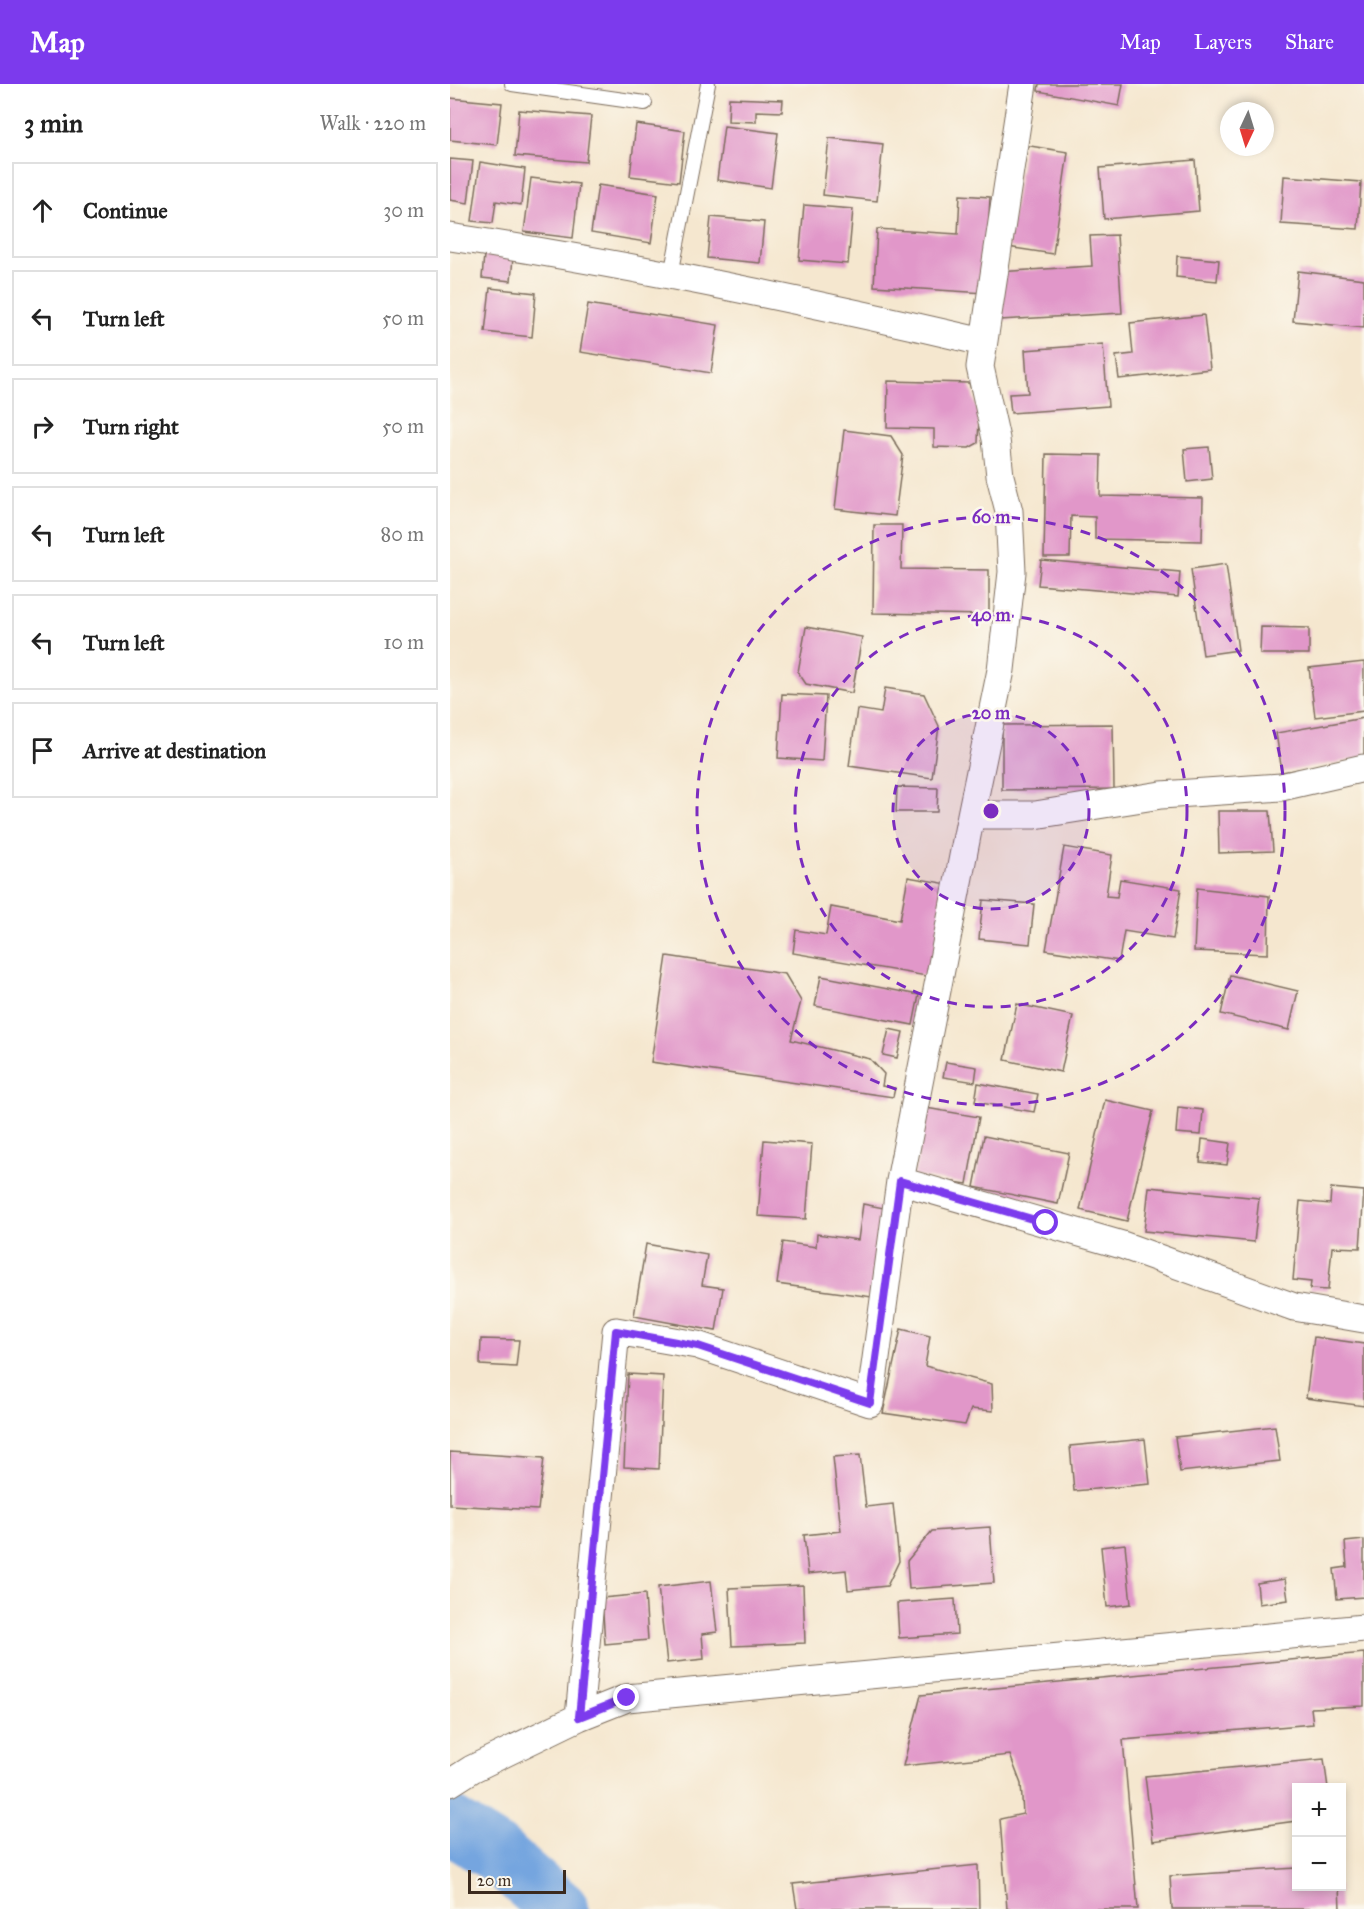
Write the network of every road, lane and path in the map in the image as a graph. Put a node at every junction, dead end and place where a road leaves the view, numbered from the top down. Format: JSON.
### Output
{"nodes":[{"id":1,"x":512,"y":84,"type":"edge"},
{"id":2,"x":708,"y":84,"type":"edge"},
{"id":3,"x":1023,"y":84,"type":"edge"},
{"id":4,"x":645,"y":103,"type":"dead end"},
{"id":5,"x":450,"y":237,"type":"edge"},
{"id":6,"x":670,"y":275,"type":"junction"},
{"id":7,"x":983,"y":342,"type":"junction"},
{"id":8,"x":1364,"y":768,"type":"edge"},
{"id":9,"x":971,"y":815,"type":"junction"},
{"id":10,"x":900,"y":1181,"type":"junction"},
{"id":11,"x":1364,"y":1319,"type":"edge"},
{"id":12,"x":1364,"y":1628,"type":"edge"},
{"id":13,"x":579,"y":1717,"type":"junction"},
{"id":14,"x":461,"y":1776,"type":"edge"}],
"edges":[{"from":1,"to":4,"type":"lane"},
{"from":2,"to":6,"type":"lane"},
{"from":3,"to":7,"type":"street"},
{"from":5,"to":6,"type":"street"},
{"from":6,"to":7,"type":"street"},
{"from":7,"to":9,"type":"street"},
{"from":8,"to":9,"type":"street"},
{"from":9,"to":10,"type":"street"},
{"from":10,"to":11,"type":"street"},
{"from":10,"to":13,"type":"street"},
{"from":12,"to":13,"type":"street"},
{"from":13,"to":14,"type":"street"}]}
